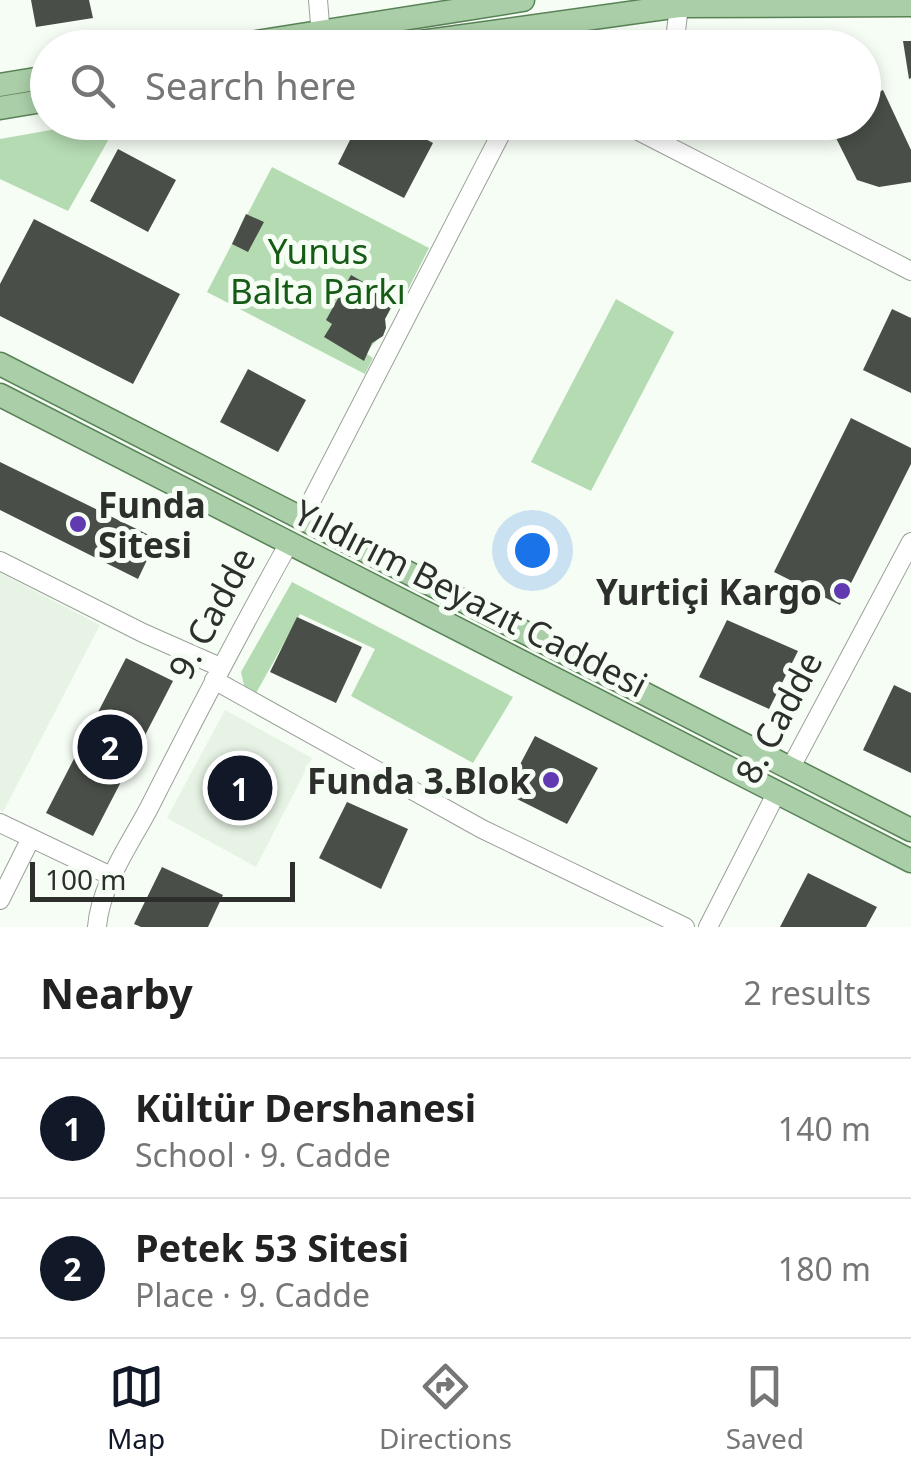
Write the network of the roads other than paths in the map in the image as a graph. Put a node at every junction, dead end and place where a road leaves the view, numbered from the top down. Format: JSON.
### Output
{"nodes":[{"id":1,"x":318,"y":0,"type":"edge"},
{"id":2,"x":523,"y":0,"type":"edge"},
{"id":3,"x":679,"y":3,"type":"edge"},
{"id":4,"x":911,"y":5,"type":"edge"},
{"id":5,"x":510,"y":27,"type":"junction"},
{"id":6,"x":320,"y":30,"type":"edge"},
{"id":7,"x":368,"y":30,"type":"edge"},
{"id":8,"x":490,"y":30,"type":"edge"},
{"id":9,"x":507,"y":30,"type":"edge"},
{"id":10,"x":676,"y":30,"type":"edge"},
{"id":11,"x":30,"y":80,"type":"edge"},
{"id":12,"x":0,"y":85,"type":"edge"},
{"id":13,"x":30,"y":103,"type":"edge"},
{"id":14,"x":0,"y":108,"type":"edge"},
{"id":15,"x":498,"y":140,"type":"edge"},
{"id":16,"x":656,"y":140,"type":"edge"},
{"id":17,"x":664,"y":140,"type":"edge"},
{"id":18,"x":664,"y":144,"type":"junction"},
{"id":19,"x":911,"y":271,"type":"edge"},
{"id":20,"x":0,"y":364,"type":"edge"},
{"id":21,"x":0,"y":395,"type":"edge"},
{"id":22,"x":302,"y":519,"type":"junction"},
{"id":23,"x":911,"y":542,"type":"edge"},
{"id":24,"x":289,"y":543,"type":"junction"},
{"id":25,"x":0,"y":561,"type":"edge"},
{"id":26,"x":217,"y":673,"type":"junction"},
{"id":27,"x":790,"y":768,"type":"junction"},
{"id":28,"x":776,"y":794,"type":"junction"},
{"id":29,"x":0,"y":823,"type":"edge"},
{"id":30,"x":911,"y":830,"type":"edge"},
{"id":31,"x":31,"y":838,"type":"junction"},
{"id":32,"x":911,"y":862,"type":"edge"},
{"id":33,"x":113,"y":876,"type":"junction"},
{"id":34,"x":0,"y":900,"type":"edge"},
{"id":35,"x":97,"y":927,"type":"edge"},
{"id":36,"x":686,"y":927,"type":"edge"},
{"id":37,"x":708,"y":927,"type":"edge"}],
"edges":[{"from":1,"to":6,"type":"street"},
{"from":2,"to":7,"type":"main road"},
{"from":3,"to":4,"type":"main road"},
{"from":3,"to":5,"type":"main road"},
{"from":3,"to":10,"type":"street"},
{"from":5,"to":8,"type":"main road"},
{"from":5,"to":9,"type":"street"},
{"from":11,"to":12,"type":"main road"},
{"from":13,"to":14,"type":"main road"},
{"from":15,"to":22,"type":"street","name":"9. Cadde"},
{"from":16,"to":18,"type":"street"},
{"from":17,"to":18,"type":"street"},
{"from":18,"to":19,"type":"street"},
{"from":20,"to":22,"type":"main road","name":"Yıldırım Beyazıt Caddesi"},
{"from":21,"to":24,"type":"main road","name":"Yıldırım Beyazıt Caddesi"},
{"from":22,"to":24,"type":"main road","name":"9. Cadde"},
{"from":22,"to":27,"type":"main road","name":"Yıldırım Beyazıt Caddesi"},
{"from":23,"to":27,"type":"street","name":"8. Cadde"},
{"from":24,"to":26,"type":"street","name":"9. Cadde"},
{"from":24,"to":28,"type":"main road","name":"Yıldırım Beyazıt Caddesi"},
{"from":25,"to":26,"type":"street"},
{"from":26,"to":33,"type":"street","name":"9. Cadde"},
{"from":26,"to":36,"type":"street"},
{"from":27,"to":28,"type":"main road","name":"8. Cadde"},
{"from":27,"to":30,"type":"main road","name":"Yıldırım Beyazıt Caddesi"},
{"from":28,"to":32,"type":"main road","name":"Yıldırım Beyazıt Caddesi"},
{"from":28,"to":37,"type":"street","name":"8. Cadde"},
{"from":29,"to":31,"type":"street"},
{"from":31,"to":33,"type":"street"},
{"from":31,"to":34,"type":"street"},
{"from":33,"to":35,"type":"street","name":"9. Cadde"}]}
